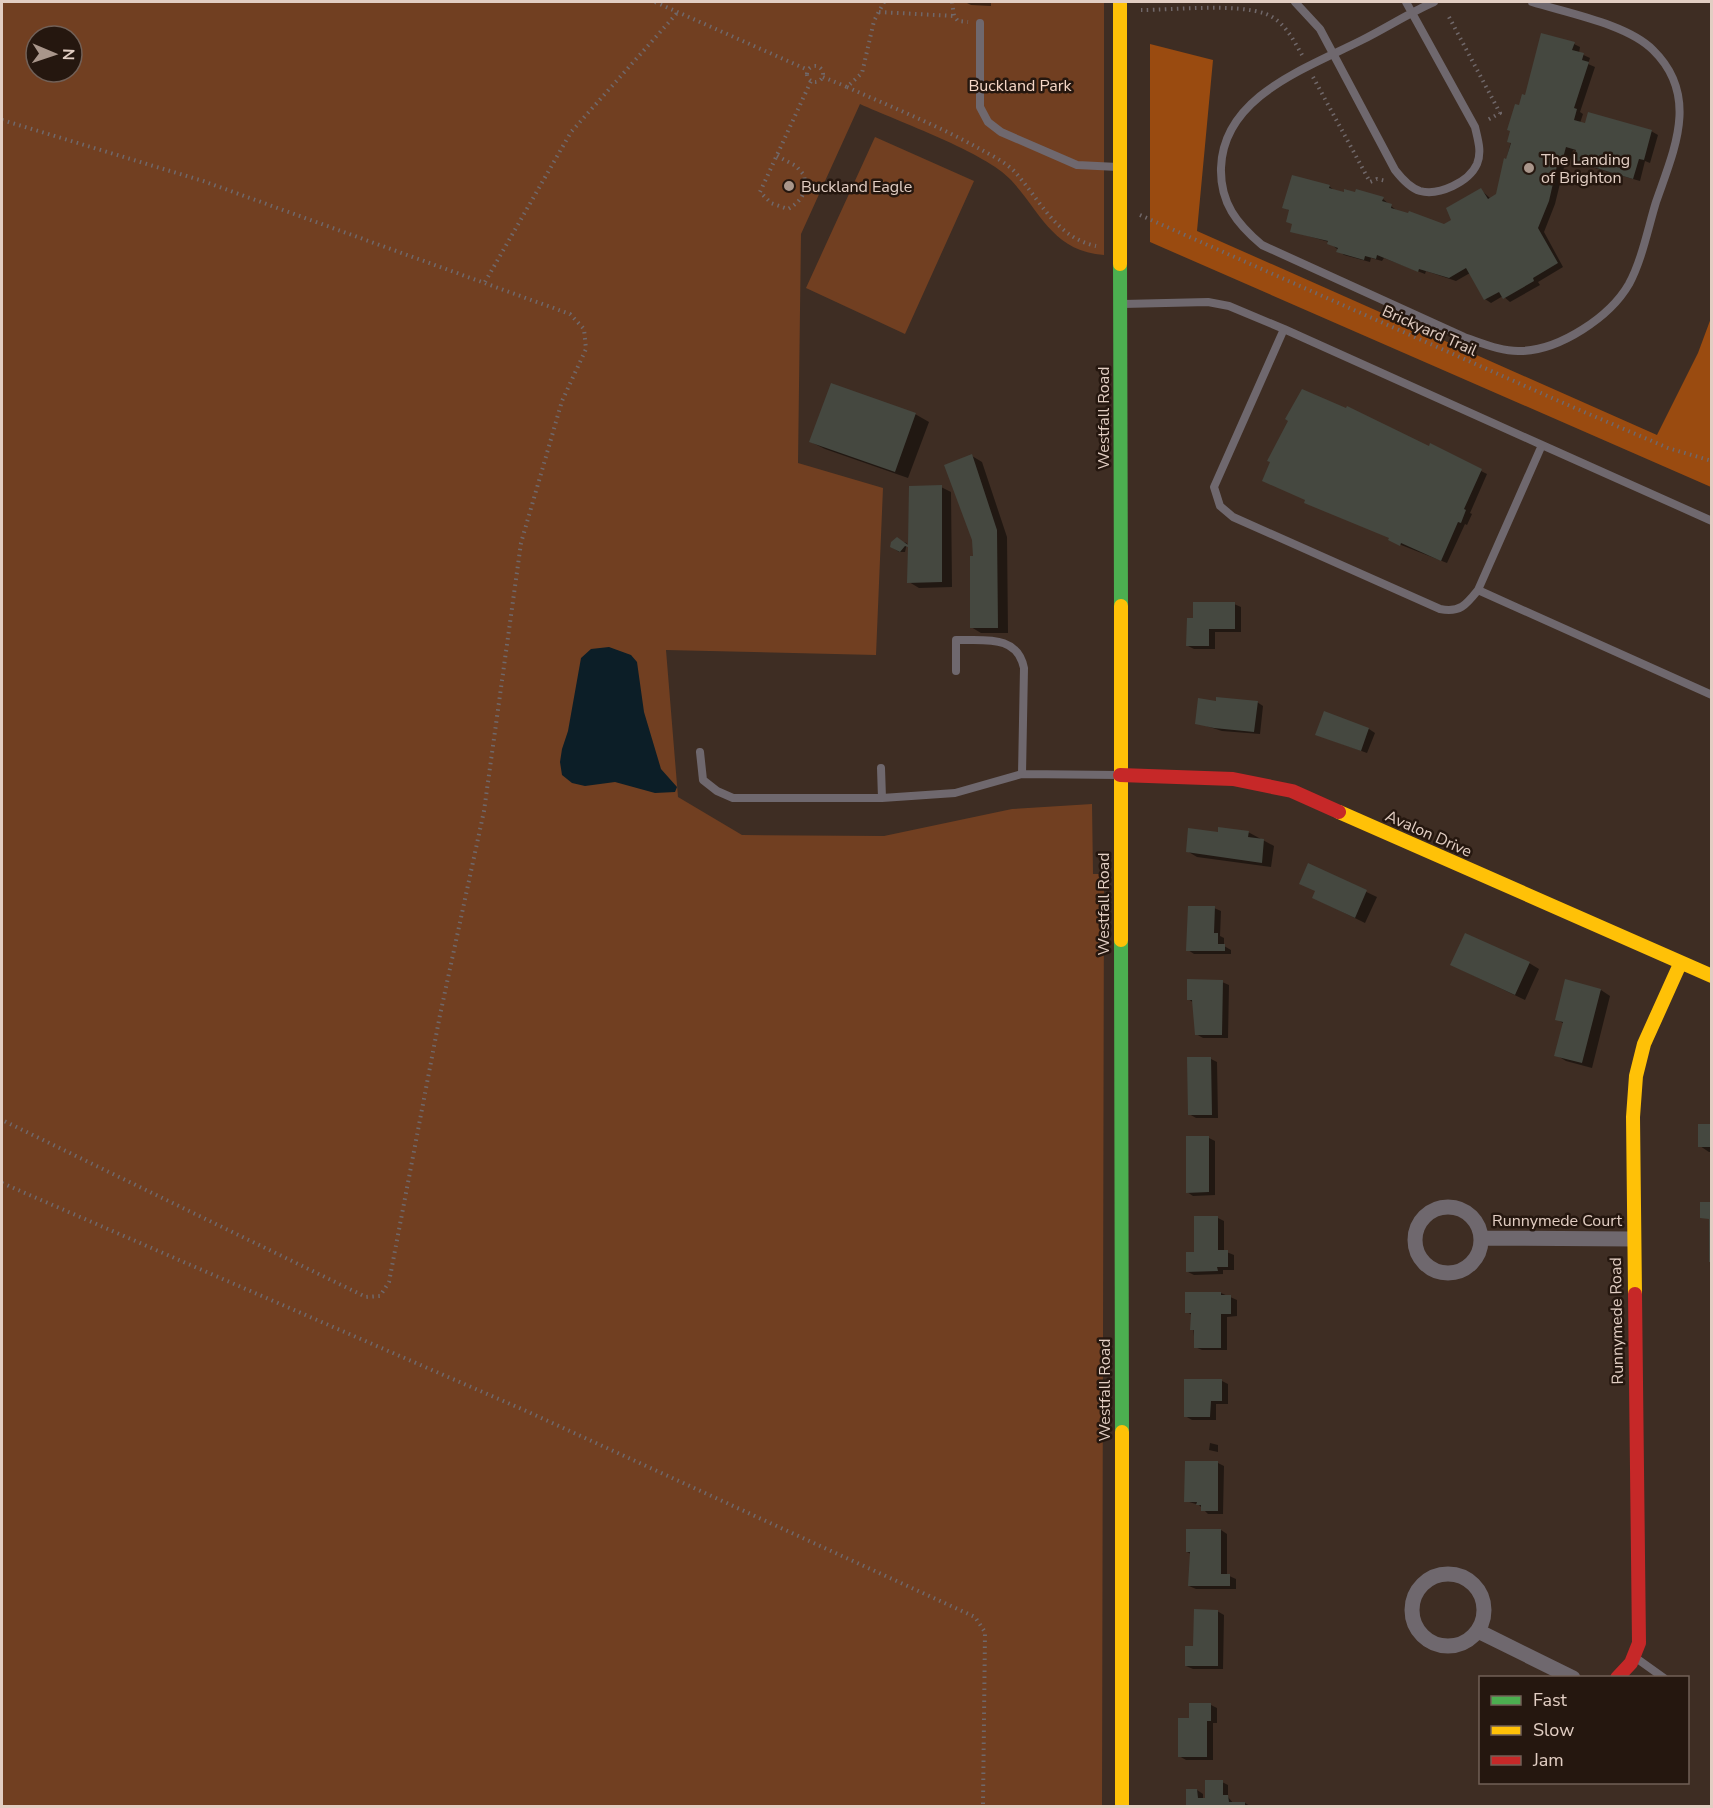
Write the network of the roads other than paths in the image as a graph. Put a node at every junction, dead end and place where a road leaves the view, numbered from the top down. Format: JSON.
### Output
{"nodes":[{"id":1,"x":1120,"y":2,"type":"edge"},
{"id":2,"x":1295,"y":2,"type":"edge"},
{"id":3,"x":1406,"y":2,"type":"edge"},
{"id":4,"x":1434,"y":2,"type":"edge"},
{"id":5,"x":1532,"y":2,"type":"edge"},
{"id":6,"x":1412,"y":12,"type":"junction"},
{"id":7,"x":980,"y":23,"type":"road end"},
{"id":8,"x":1334,"y":53,"type":"junction"},
{"id":9,"x":1119,"y":167,"type":"junction"},
{"id":10,"x":1119,"y":304,"type":"junction"},
{"id":11,"x":1284,"y":329,"type":"junction"},
{"id":12,"x":1542,"y":445,"type":"junction"},
{"id":13,"x":1712,"y":521,"type":"edge"},
{"id":14,"x":1478,"y":590,"type":"junction"},
{"id":15,"x":956,"y":671,"type":"dead end"},
{"id":16,"x":1712,"y":695,"type":"edge"},
{"id":17,"x":700,"y":752,"type":"dead end"},
{"id":18,"x":881,"y":768,"type":"dead end"},
{"id":19,"x":1022,"y":774,"type":"junction"},
{"id":20,"x":1120,"y":775,"type":"junction"},
{"id":21,"x":882,"y":798,"type":"junction"},
{"id":22,"x":1680,"y":964,"type":"junction"},
{"id":23,"x":1712,"y":976,"type":"edge"},
{"id":24,"x":1482,"y":1238,"type":"junction"},
{"id":25,"x":1633,"y":1239,"type":"junction"},
{"id":26,"x":1478,"y":1631,"type":"junction"},
{"id":27,"x":1635,"y":1657,"type":"junction"},
{"id":28,"x":1571,"y":1676,"type":"edge"},
{"id":29,"x":1618,"y":1676,"type":"edge"},
{"id":30,"x":1663,"y":1676,"type":"edge"},
{"id":31,"x":1122,"y":1806,"type":"edge"}],
"edges":[{"from":1,"to":9,"type":"street","name":"Westfall Road"},
{"from":2,"to":8,"type":"lane"},
{"from":3,"to":6,"type":"lane"},
{"from":4,"to":6,"type":"lane"},
{"from":5,"to":8,"type":"lane"},
{"from":6,"to":8,"type":"lane"},
{"from":6,"to":8,"type":"lane"},
{"from":7,"to":9,"type":"lane"},
{"from":9,"to":10,"type":"street","name":"Westfall Road"},
{"from":10,"to":11,"type":"lane"},
{"from":10,"to":20,"type":"street","name":"Westfall Road"},
{"from":11,"to":12,"type":"lane"},
{"from":11,"to":14,"type":"lane"},
{"from":12,"to":13,"type":"lane"},
{"from":12,"to":14,"type":"lane"},
{"from":14,"to":16,"type":"lane"},
{"from":15,"to":19,"type":"lane"},
{"from":17,"to":21,"type":"lane"},
{"from":18,"to":21,"type":"lane"},
{"from":19,"to":20,"type":"lane"},
{"from":19,"to":21,"type":"lane"},
{"from":20,"to":22,"type":"street","name":"Avalon Drive"},
{"from":20,"to":31,"type":"street","name":"Westfall Road"},
{"from":22,"to":23,"type":"street","name":"Avalon Drive"},
{"from":22,"to":25,"type":"street","name":"Runnymede Road"},
{"from":24,"to":24,"type":"street","name":"Runnymede Court"},
{"from":24,"to":25,"type":"street","name":"Runnymede Court"},
{"from":25,"to":27,"type":"street","name":"Runnymede Road"},
{"from":26,"to":26,"type":"street"},
{"from":26,"to":28,"type":"street"},
{"from":27,"to":29,"type":"street"},
{"from":27,"to":30,"type":"lane"}]}
